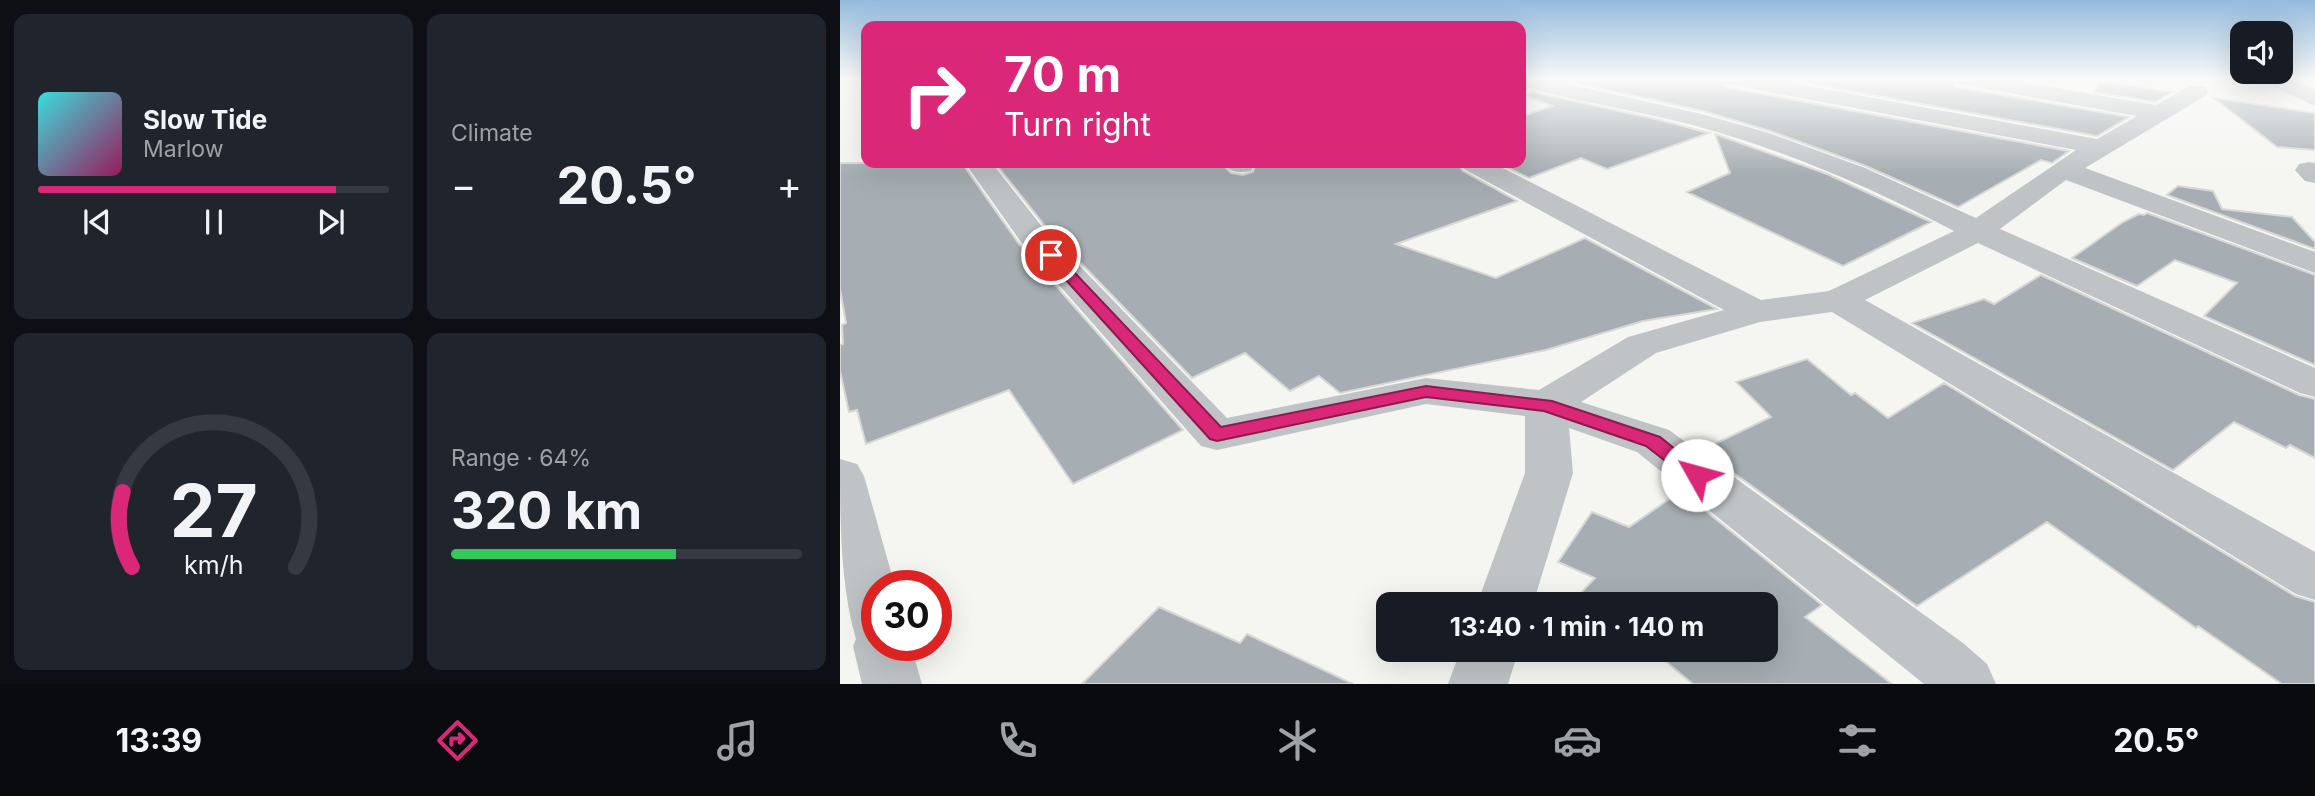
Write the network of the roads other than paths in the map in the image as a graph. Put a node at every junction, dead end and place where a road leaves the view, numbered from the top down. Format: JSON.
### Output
{"nodes":[{"id":1,"x":1656,"y":111,"type":"edge"},
{"id":2,"x":1905,"y":111,"type":"edge"},
{"id":3,"x":2149,"y":111,"type":"edge"},
{"id":4,"x":2164,"y":111,"type":"edge"},
{"id":5,"x":2161,"y":113,"type":"junction"},
{"id":6,"x":2100,"y":147,"type":"junction"},
{"id":7,"x":982,"y":168,"type":"edge"},
{"id":8,"x":1482,"y":168,"type":"edge"},
{"id":9,"x":2063,"y":169,"type":"junction"},
{"id":10,"x":1978,"y":231,"type":"junction"},
{"id":11,"x":2315,"y":263,"type":"edge"},
{"id":12,"x":1838,"y":300,"type":"junction"},
{"id":13,"x":1756,"y":312,"type":"junction"},
{"id":14,"x":2315,"y":384,"type":"edge"},
{"id":15,"x":1546,"y":405,"type":"junction"},
{"id":16,"x":840,"y":476,"type":"edge"},
{"id":17,"x":864,"y":570,"type":"edge"},
{"id":18,"x":2315,"y":578,"type":"edge"},
{"id":19,"x":1509,"y":592,"type":"edge"},
{"id":20,"x":887,"y":661,"type":"edge"},
{"id":21,"x":1486,"y":662,"type":"edge"},
{"id":22,"x":892,"y":684,"type":"edge"},
{"id":23,"x":1478,"y":684,"type":"edge"},
{"id":24,"x":1966,"y":684,"type":"edge"}],
"edges":[{"from":1,"to":10,"type":"street"},
{"from":2,"to":6,"type":"street"},
{"from":3,"to":5,"type":"street"},
{"from":4,"to":5,"type":"street"},
{"from":5,"to":6,"type":"street"},
{"from":6,"to":9,"type":"street"},
{"from":7,"to":15,"type":"street"},
{"from":8,"to":13,"type":"street"},
{"from":9,"to":10,"type":"street"},
{"from":9,"to":11,"type":"street"},
{"from":10,"to":12,"type":"street"},
{"from":10,"to":14,"type":"street"},
{"from":12,"to":13,"type":"street"},
{"from":12,"to":18,"type":"street"},
{"from":13,"to":15,"type":"street"},
{"from":15,"to":19,"type":"street"},
{"from":15,"to":24,"type":"street"},
{"from":16,"to":17,"type":"street"},
{"from":20,"to":22,"type":"street"},
{"from":21,"to":23,"type":"street"}]}
